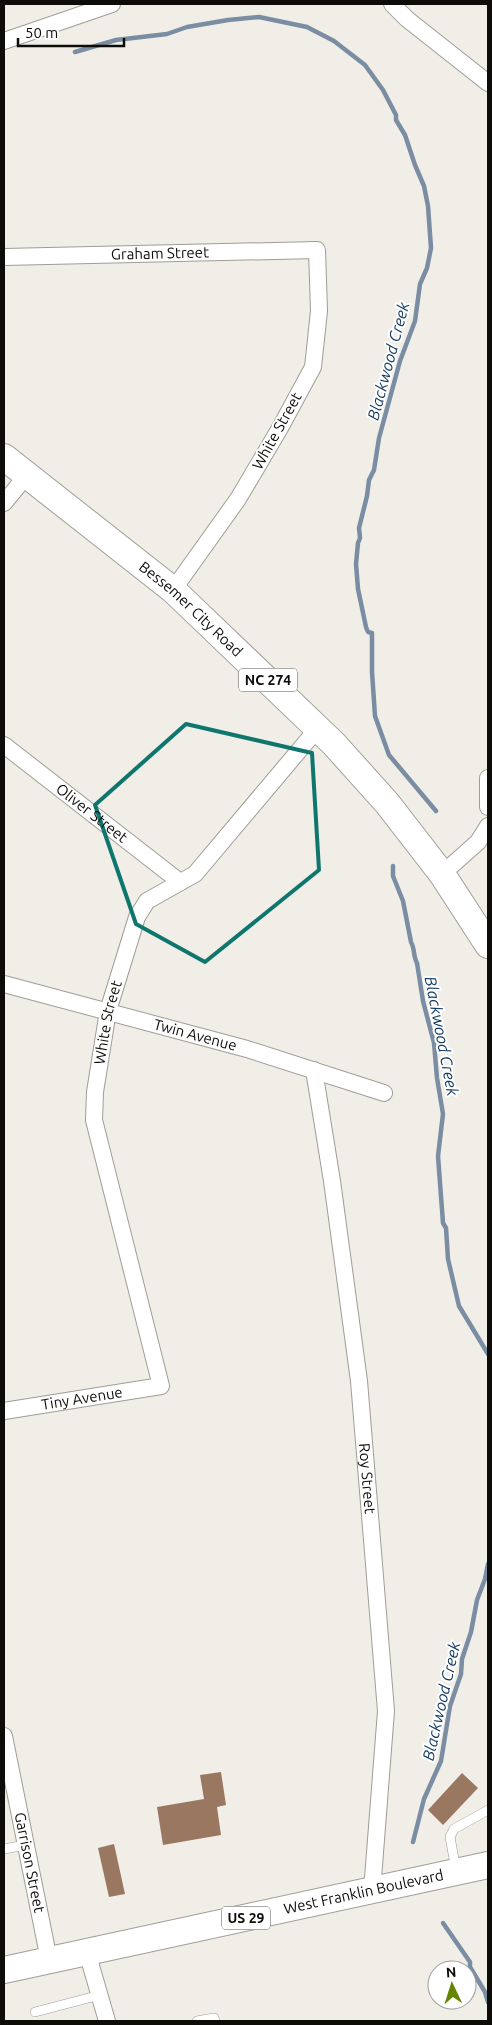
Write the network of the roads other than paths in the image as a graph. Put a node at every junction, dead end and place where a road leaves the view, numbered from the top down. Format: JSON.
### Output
{"nodes":[{"id":1,"x":112,"y":4,"type":"edge"},
{"id":2,"x":392,"y":4,"type":"edge"},
{"id":3,"x":4,"y":40,"type":"edge"},
{"id":4,"x":488,"y":83,"type":"edge"},
{"id":5,"x":317,"y":250,"type":"joint"},
{"id":6,"x":4,"y":258,"type":"edge"},
{"id":7,"x":4,"y":457,"type":"edge"},
{"id":8,"x":28,"y":475,"type":"junction"},
{"id":9,"x":4,"y":503,"type":"edge"},
{"id":10,"x":173,"y":590,"type":"junction"},
{"id":11,"x":318,"y":728,"type":"junction"},
{"id":12,"x":4,"y":745,"type":"edge"},
{"id":13,"x":488,"y":778,"type":"edge"},
{"id":14,"x":488,"y":807,"type":"edge"},
{"id":15,"x":488,"y":826,"type":"edge"},
{"id":16,"x":442,"y":874,"type":"junction"},
{"id":17,"x":180,"y":882,"type":"junction"},
{"id":18,"x":488,"y":945,"type":"edge"},
{"id":19,"x":4,"y":984,"type":"edge"},
{"id":20,"x":108,"y":1011,"type":"junction"},
{"id":21,"x":314,"y":1070,"type":"junction"},
{"id":22,"x":384,"y":1094,"type":"dead end"},
{"id":23,"x":161,"y":1386,"type":"joint"},
{"id":24,"x":4,"y":1411,"type":"edge"},
{"id":25,"x":4,"y":1736,"type":"edge"},
{"id":26,"x":488,"y":1810,"type":"edge"},
{"id":27,"x":25,"y":1845,"type":"junction"},
{"id":28,"x":4,"y":1849,"type":"edge"},
{"id":29,"x":488,"y":1865,"type":"edge"},
{"id":30,"x":456,"y":1872,"type":"junction"},
{"id":31,"x":372,"y":1891,"type":"junction"},
{"id":32,"x":87,"y":1952,"type":"junction"},
{"id":33,"x":49,"y":1960,"type":"junction"},
{"id":34,"x":4,"y":1970,"type":"edge"},
{"id":35,"x":100,"y":1995,"type":"junction"},
{"id":36,"x":35,"y":2012,"type":"dead end"},
{"id":37,"x":107,"y":2021,"type":"edge"},
{"id":38,"x":197,"y":2021,"type":"edge"},
{"id":39,"x":215,"y":2021,"type":"edge"}],
"edges":[{"from":1,"to":3,"type":"street"},
{"from":2,"to":4,"type":"street"},
{"from":5,"to":6,"type":"street","name":"Graham Street"},
{"from":5,"to":10,"type":"street","name":"White Street"},
{"from":7,"to":8,"type":"main road","name":"Bessemer City Road","number":"NC 274"},
{"from":8,"to":9,"type":"street"},
{"from":8,"to":10,"type":"main road","name":"Bessemer City Road","number":"NC 274"},
{"from":10,"to":11,"type":"main road","name":"Bessemer City Road","number":"NC 274"},
{"from":11,"to":16,"type":"main road","name":"Bessemer City Road","number":"NC 274"},
{"from":11,"to":17,"type":"street","name":"White Street"},
{"from":12,"to":17,"type":"street","name":"Oliver Street"},
{"from":13,"to":14,"type":"street"},
{"from":15,"to":16,"type":"street"},
{"from":16,"to":18,"type":"main road","name":"Bessemer City Road","number":"NC 274"},
{"from":17,"to":20,"type":"street","name":"White Street"},
{"from":19,"to":20,"type":"street","name":"Twin Avenue"},
{"from":20,"to":21,"type":"street","name":"Twin Avenue"},
{"from":20,"to":23,"type":"street","name":"White Street"},
{"from":21,"to":22,"type":"street","name":"Twin Avenue"},
{"from":21,"to":31,"type":"street","name":"Roy Street"},
{"from":23,"to":24,"type":"street","name":"Tiny Avenue"},
{"from":25,"to":27,"type":"street","name":"Garrison Street"},
{"from":26,"to":30,"type":"lane"},
{"from":27,"to":28,"type":"lane"},
{"from":27,"to":33,"type":"street","name":"Garrison Street"},
{"from":29,"to":30,"type":"main road","name":"West Franklin Boulevard","number":"US 29"},
{"from":30,"to":31,"type":"main road","name":"West Franklin Boulevard","number":"US 29"},
{"from":31,"to":32,"type":"main road","name":"West Franklin Boulevard","number":"US 29"},
{"from":32,"to":33,"type":"main road","name":"West Franklin Boulevard","number":"US 29"},
{"from":32,"to":35,"type":"street"},
{"from":33,"to":34,"type":"main road","name":"West Franklin Boulevard","number":"US 29"},
{"from":35,"to":36,"type":"lane"},
{"from":35,"to":37,"type":"street"},
{"from":38,"to":39,"type":"lane"}]}
